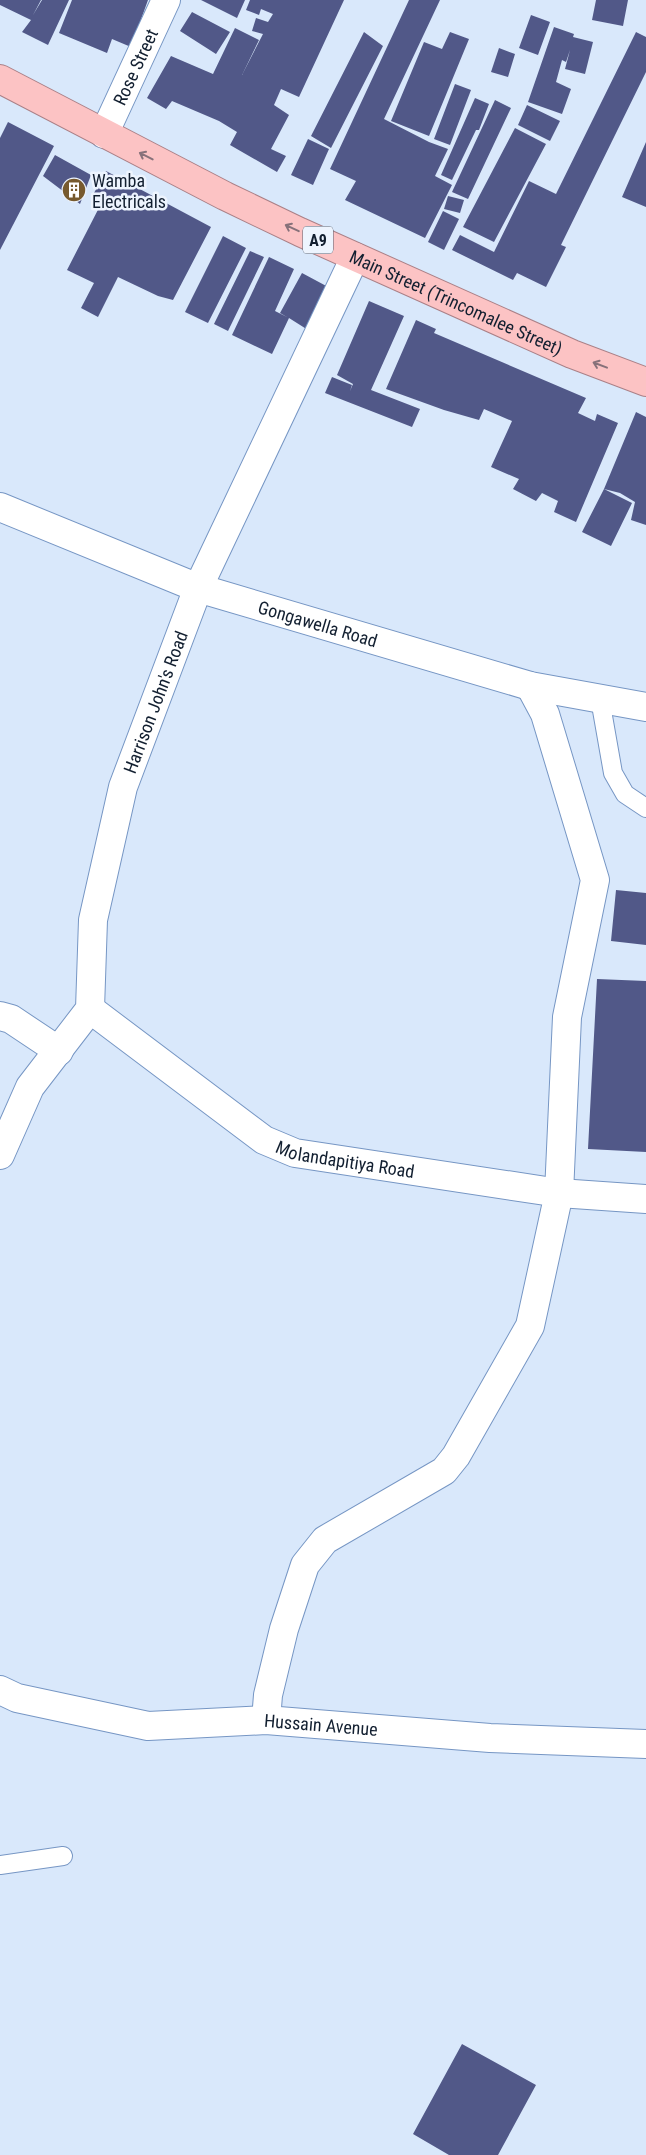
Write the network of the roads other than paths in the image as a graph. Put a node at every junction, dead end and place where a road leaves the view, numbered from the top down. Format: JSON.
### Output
{"nodes":[{"id":1,"x":166,"y":0,"type":"edge"},
{"id":2,"x":0,"y":79,"type":"edge"},
{"id":3,"x":104,"y":134,"type":"junction"},
{"id":4,"x":355,"y":257,"type":"junction"},
{"id":5,"x":646,"y":382,"type":"edge"},
{"id":6,"x":0,"y":506,"type":"edge"},
{"id":7,"x":198,"y":588,"type":"junction"},
{"id":8,"x":530,"y":686,"type":"junction"},
{"id":9,"x":600,"y":699,"type":"junction"},
{"id":10,"x":646,"y":707,"type":"edge"},
{"id":11,"x":646,"y":808,"type":"edge"},
{"id":12,"x":90,"y":1009,"type":"junction"},
{"id":13,"x":0,"y":1016,"type":"edge"},
{"id":14,"x":59,"y":1051,"type":"junction"},
{"id":15,"x":0,"y":1155,"type":"edge"},
{"id":16,"x":559,"y":1193,"type":"junction"},
{"id":17,"x":646,"y":1198,"type":"edge"},
{"id":18,"x":0,"y":1690,"type":"edge"},
{"id":19,"x":266,"y":1720,"type":"junction"},
{"id":20,"x":646,"y":1744,"type":"edge"},
{"id":21,"x":63,"y":1856,"type":"dead end"},
{"id":22,"x":0,"y":1865,"type":"edge"}],
"edges":[{"from":1,"to":3,"type":"street","name":"Rose Street"},
{"from":2,"to":3,"type":"highway","name":"Main Street (Trincomalee Street)","number":"A9"},
{"from":4,"to":3,"type":"highway","name":"Main Street (Trincomalee Street)","number":"A9","one_way":true},
{"from":5,"to":4,"type":"highway","name":"Main Street (Trincomalee Street)","number":"A9","one_way":true},
{"from":4,"to":7,"type":"street","name":"Harrison John's Road"},
{"from":6,"to":7,"type":"street","name":"Gongawella Road"},
{"from":7,"to":8,"type":"street","name":"Gongawella Road"},
{"from":7,"to":12,"type":"street","name":"Harrison John's Road"},
{"from":8,"to":9,"type":"street","name":"Gongawella Road"},
{"from":8,"to":16,"type":"street"},
{"from":9,"to":10,"type":"street","name":"Gongawella Road"},
{"from":9,"to":11,"type":"lane"},
{"from":12,"to":14,"type":"street"},
{"from":12,"to":16,"type":"street","name":"Molandapitiya Road"},
{"from":13,"to":14,"type":"street"},
{"from":14,"to":15,"type":"street"},
{"from":16,"to":17,"type":"street","name":"Molandapitiya Road"},
{"from":16,"to":19,"type":"street"},
{"from":18,"to":19,"type":"street","name":"Hussain Avenue"},
{"from":19,"to":20,"type":"street","name":"Hussain Avenue"},
{"from":21,"to":22,"type":"lane"}]}
